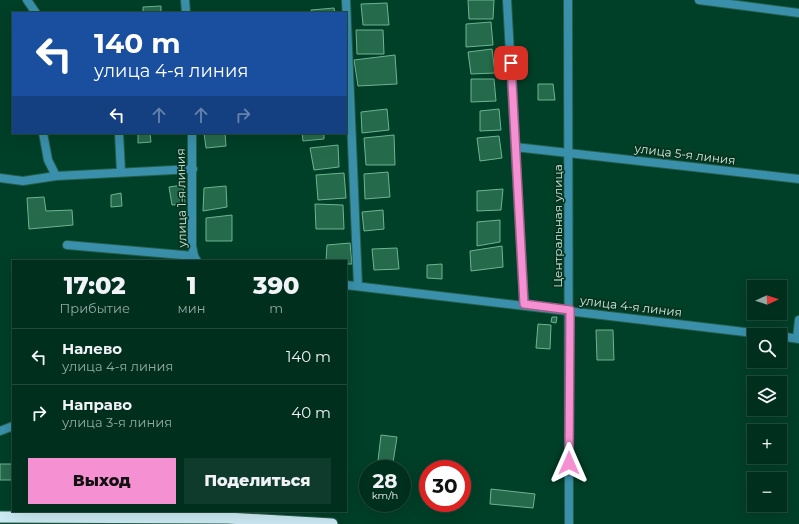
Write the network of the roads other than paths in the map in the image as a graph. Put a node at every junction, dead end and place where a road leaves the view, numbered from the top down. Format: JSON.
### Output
{"nodes":[{"id":1,"x":27,"y":0,"type":"edge"},
{"id":2,"x":185,"y":0,"type":"edge"},
{"id":3,"x":346,"y":0,"type":"edge"},
{"id":4,"x":507,"y":0,"type":"edge"},
{"id":5,"x":568,"y":0,"type":"edge"},
{"id":6,"x":699,"y":0,"type":"edge"},
{"id":7,"x":35,"y":12,"type":"edge"},
{"id":8,"x":186,"y":12,"type":"edge"},
{"id":9,"x":347,"y":12,"type":"edge"},
{"id":10,"x":799,"y":13,"type":"edge"},
{"id":11,"x":347,"y":24,"type":"edge"},
{"id":12,"x":43,"y":134,"type":"edge"},
{"id":13,"x":119,"y":134,"type":"edge"},
{"id":14,"x":192,"y":134,"type":"edge"},
{"id":15,"x":516,"y":147,"type":"junction"},
{"id":16,"x":569,"y":152,"type":"junction"},
{"id":17,"x":193,"y":169,"type":"junction"},
{"id":18,"x":121,"y":172,"type":"junction"},
{"id":19,"x":56,"y":176,"type":"junction"},
{"id":20,"x":0,"y":178,"type":"edge"},
{"id":21,"x":799,"y":179,"type":"edge"},
{"id":22,"x":67,"y":245,"type":"dead end"},
{"id":23,"x":195,"y":259,"type":"edge"},
{"id":24,"x":347,"y":284,"type":"edge"},
{"id":25,"x":358,"y":286,"type":"junction"},
{"id":26,"x":524,"y":304,"type":"junction"},
{"id":27,"x":570,"y":310,"type":"junction"},
{"id":28,"x":799,"y":320,"type":"edge"},
{"id":29,"x":747,"y":332,"type":"edge"},
{"id":30,"x":787,"y":337,"type":"edge"},
{"id":31,"x":798,"y":338,"type":"edge"},
{"id":32,"x":12,"y":426,"type":"edge"},
{"id":33,"x":0,"y":431,"type":"edge"},
{"id":34,"x":0,"y":517,"type":"edge"},
{"id":35,"x":160,"y":520,"type":"edge"},
{"id":36,"x":332,"y":524,"type":"edge"},
{"id":37,"x":569,"y":524,"type":"edge"}],
"edges":[{"from":1,"to":7,"type":"street"},
{"from":2,"to":8,"type":"street"},
{"from":3,"to":9,"type":"street"},
{"from":4,"to":15,"type":"street"},
{"from":5,"to":16,"type":"street","name":"Центральная улица"},
{"from":6,"to":10,"type":"street"},
{"from":11,"to":25,"type":"street"},
{"from":12,"to":19,"type":"street"},
{"from":13,"to":18,"type":"street"},
{"from":14,"to":17,"type":"street","name":"улица 1-я линия"},
{"from":15,"to":16,"type":"street","name":"улица 5-я линия"},
{"from":15,"to":26,"type":"street"},
{"from":16,"to":21,"type":"street","name":"улица 5-я линия"},
{"from":16,"to":27,"type":"street","name":"Центральная улица"},
{"from":17,"to":18,"type":"street"},
{"from":17,"to":23,"type":"street","name":"улица 1-я линия"},
{"from":18,"to":19,"type":"street"},
{"from":19,"to":20,"type":"street"},
{"from":22,"to":23,"type":"street"},
{"from":24,"to":25,"type":"street","name":"улица 4-я линия"},
{"from":25,"to":26,"type":"street","name":"улица 4-я линия"},
{"from":26,"to":27,"type":"street","name":"улица 4-я линия"},
{"from":27,"to":29,"type":"street","name":"улица 4-я линия"},
{"from":27,"to":37,"type":"street","name":"Центральная улица"},
{"from":28,"to":31,"type":"street"},
{"from":30,"to":31,"type":"street"},
{"from":32,"to":33,"type":"street"},
{"from":34,"to":35,"type":"highway"},
{"from":35,"to":36,"type":"highway"}]}
